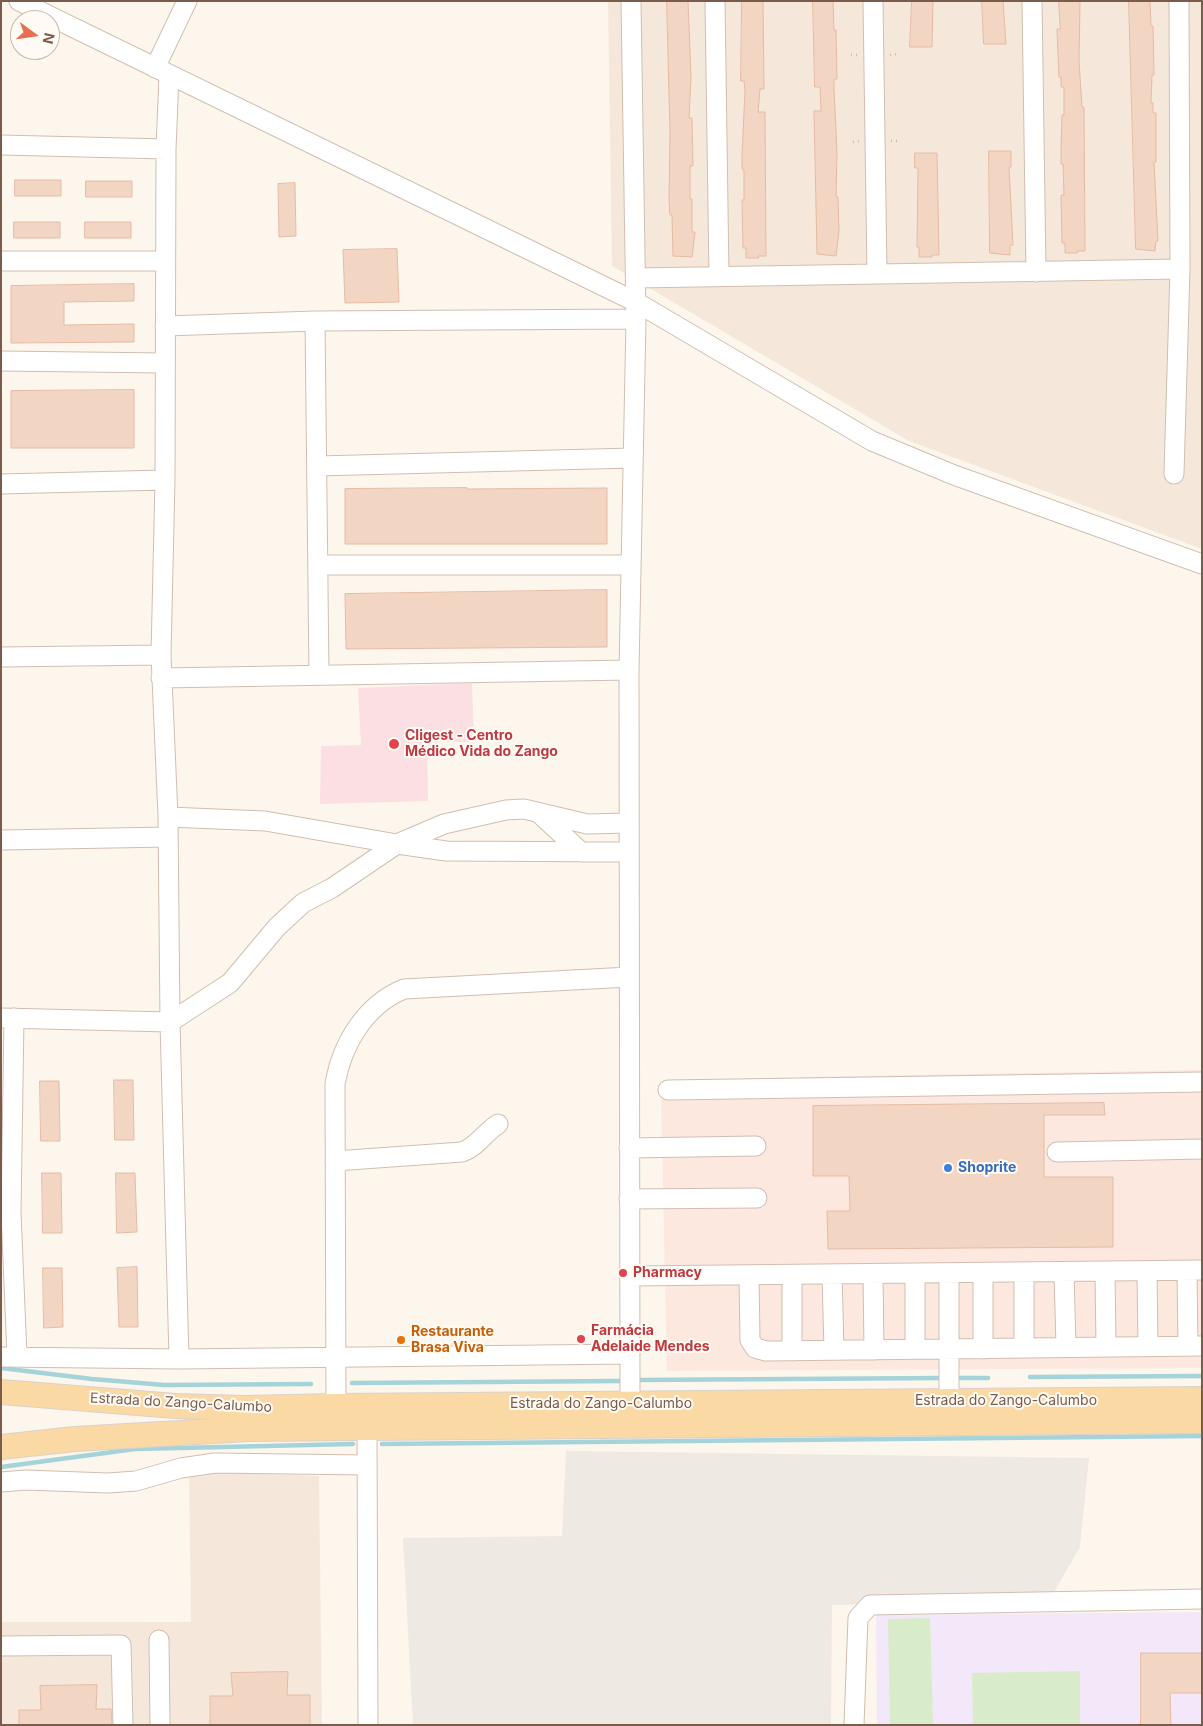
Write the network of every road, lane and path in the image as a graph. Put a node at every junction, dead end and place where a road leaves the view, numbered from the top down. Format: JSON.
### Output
{"nodes":[{"id":1,"x":19,"y":1,"type":"edge"},
{"id":2,"x":187,"y":1,"type":"edge"},
{"id":3,"x":630,"y":1,"type":"edge"},
{"id":4,"x":715,"y":1,"type":"edge"},
{"id":5,"x":872,"y":1,"type":"edge"},
{"id":6,"x":1032,"y":1,"type":"edge"},
{"id":7,"x":1179,"y":1,"type":"edge"},
{"id":8,"x":898,"y":54,"type":"dead end"},
{"id":9,"x":889,"y":55,"type":"dead end"},
{"id":10,"x":162,"y":72,"type":"junction"},
{"id":11,"x":889,"y":141,"type":"dead end"},
{"id":12,"x":900,"y":141,"type":"dead end"},
{"id":13,"x":1,"y":145,"type":"edge"},
{"id":14,"x":166,"y":149,"type":"junction"},
{"id":15,"x":164,"y":261,"type":"junction"},
{"id":16,"x":1,"y":262,"type":"edge"},
{"id":17,"x":1180,"y":269,"type":"junction"},
{"id":18,"x":1036,"y":272,"type":"junction"},
{"id":19,"x":877,"y":274,"type":"junction"},
{"id":20,"x":720,"y":277,"type":"junction"},
{"id":21,"x":636,"y":278,"type":"junction"},
{"id":22,"x":636,"y":311,"type":"junction"},
{"id":23,"x":315,"y":321,"type":"junction"},
{"id":24,"x":165,"y":326,"type":"junction"},
{"id":25,"x":1,"y":361,"type":"edge"},
{"id":26,"x":165,"y":363,"type":"junction"},
{"id":27,"x":633,"y":458,"type":"junction"},
{"id":28,"x":317,"y":466,"type":"junction"},
{"id":29,"x":1174,"y":474,"type":"dead end"},
{"id":30,"x":165,"y":480,"type":"junction"},
{"id":31,"x":1,"y":484,"type":"edge"},
{"id":32,"x":1202,"y":564,"type":"edge"},
{"id":33,"x":318,"y":565,"type":"junction"},
{"id":34,"x":631,"y":565,"type":"junction"},
{"id":35,"x":161,"y":655,"type":"junction"},
{"id":36,"x":1,"y":657,"type":"edge"},
{"id":37,"x":629,"y":670,"type":"junction"},
{"id":38,"x":319,"y":675,"type":"junction"},
{"id":39,"x":161,"y":678,"type":"junction"},
{"id":40,"x":540,"y":813,"type":"junction"},
{"id":41,"x":168,"y":817,"type":"junction"},
{"id":42,"x":628,"y":822,"type":"junction"},
{"id":43,"x":587,"y":824,"type":"junction"},
{"id":44,"x":168,"y":837,"type":"junction"},
{"id":45,"x":565,"y":837,"type":"junction"},
{"id":46,"x":1,"y":840,"type":"edge"},
{"id":47,"x":398,"y":844,"type":"junction"},
{"id":48,"x":540,"y":852,"type":"junction"},
{"id":49,"x":581,"y":852,"type":"junction"},
{"id":50,"x":628,"y":852,"type":"junction"},
{"id":51,"x":629,"y":977,"type":"junction"},
{"id":52,"x":8,"y":1018,"type":"edge"},
{"id":53,"x":170,"y":1022,"type":"junction"},
{"id":54,"x":1202,"y":1082,"type":"edge"},
{"id":55,"x":668,"y":1090,"type":"dead end"},
{"id":56,"x":498,"y":1124,"type":"dead end"},
{"id":57,"x":756,"y":1146,"type":"dead end"},
{"id":58,"x":629,"y":1148,"type":"junction"},
{"id":59,"x":1202,"y":1149,"type":"edge"},
{"id":60,"x":1056,"y":1152,"type":"dead end"},
{"id":61,"x":335,"y":1161,"type":"junction"},
{"id":62,"x":758,"y":1198,"type":"dead end"},
{"id":63,"x":629,"y":1199,"type":"junction"},
{"id":64,"x":6,"y":1212,"type":"edge"},
{"id":65,"x":1194,"y":1270,"type":"edge"},
{"id":66,"x":1147,"y":1271,"type":"junction"},
{"id":67,"x":1064,"y":1272,"type":"junction"},
{"id":68,"x":1105,"y":1272,"type":"junction"},
{"id":69,"x":982,"y":1273,"type":"junction"},
{"id":70,"x":1024,"y":1273,"type":"junction"},
{"id":71,"x":873,"y":1274,"type":"junction"},
{"id":72,"x":915,"y":1274,"type":"junction"},
{"id":73,"x":949,"y":1274,"type":"junction"},
{"id":74,"x":832,"y":1275,"type":"junction"},
{"id":75,"x":629,"y":1276,"type":"junction"},
{"id":76,"x":749,"y":1276,"type":"junction"},
{"id":77,"x":792,"y":1276,"type":"junction"},
{"id":78,"x":1148,"y":1346,"type":"junction"},
{"id":79,"x":1195,"y":1346,"type":"edge"},
{"id":80,"x":1066,"y":1347,"type":"junction"},
{"id":81,"x":1106,"y":1347,"type":"junction"},
{"id":82,"x":983,"y":1348,"type":"junction"},
{"id":83,"x":1024,"y":1348,"type":"junction"},
{"id":84,"x":915,"y":1349,"type":"junction"},
{"id":85,"x":949,"y":1349,"type":"junction"},
{"id":86,"x":834,"y":1350,"type":"junction"},
{"id":87,"x":874,"y":1350,"type":"junction"},
{"id":88,"x":792,"y":1351,"type":"junction"},
{"id":89,"x":629,"y":1354,"type":"junction"},
{"id":90,"x":9,"y":1357,"type":"edge"},
{"id":91,"x":179,"y":1359,"type":"junction"},
{"id":92,"x":336,"y":1382,"type":"junction"},
{"id":93,"x":949,"y":1386,"type":"junction"},
{"id":94,"x":630,"y":1388,"type":"junction"},
{"id":95,"x":1,"y":1392,"type":"edge"},
{"id":96,"x":1202,"y":1400,"type":"edge"},
{"id":97,"x":1202,"y":1421,"type":"edge"},
{"id":98,"x":367,"y":1446,"type":"junction"},
{"id":99,"x":1,"y":1447,"type":"edge"},
{"id":100,"x":1,"y":1482,"type":"edge"},
{"id":101,"x":1202,"y":1599,"type":"edge"},
{"id":102,"x":159,"y":1640,"type":"dead end"},
{"id":103,"x":1,"y":1646,"type":"edge"},
{"id":104,"x":123,"y":1725,"type":"edge"},
{"id":105,"x":160,"y":1725,"type":"edge"},
{"id":106,"x":368,"y":1725,"type":"edge"},
{"id":107,"x":854,"y":1725,"type":"edge"}],
"edges":[{"from":1,"to":10,"type":"street"},
{"from":2,"to":10,"type":"street"},
{"from":3,"to":21,"type":"street"},
{"from":4,"to":20,"type":"street"},
{"from":5,"to":19,"type":"street"},
{"from":6,"to":18,"type":"street"},
{"from":7,"to":17,"type":"street"},
{"from":8,"to":9,"type":"path"},
{"from":10,"to":14,"type":"street"},
{"from":10,"to":22,"type":"street"},
{"from":11,"to":12,"type":"path"},
{"from":13,"to":14,"type":"street"},
{"from":14,"to":15,"type":"street"},
{"from":15,"to":16,"type":"street"},
{"from":15,"to":24,"type":"street"},
{"from":17,"to":18,"type":"street"},
{"from":17,"to":29,"type":"street"},
{"from":18,"to":19,"type":"street"},
{"from":19,"to":20,"type":"street"},
{"from":20,"to":21,"type":"street"},
{"from":21,"to":22,"type":"street"},
{"from":22,"to":23,"type":"street"},
{"from":22,"to":27,"type":"street"},
{"from":22,"to":32,"type":"street"},
{"from":23,"to":24,"type":"street"},
{"from":23,"to":28,"type":"street"},
{"from":24,"to":26,"type":"street"},
{"from":25,"to":26,"type":"street"},
{"from":26,"to":30,"type":"street"},
{"from":27,"to":28,"type":"street"},
{"from":27,"to":34,"type":"street"},
{"from":28,"to":33,"type":"street"},
{"from":30,"to":31,"type":"street"},
{"from":30,"to":35,"type":"street"},
{"from":33,"to":34,"type":"street"},
{"from":33,"to":38,"type":"street"},
{"from":34,"to":37,"type":"street"},
{"from":35,"to":36,"type":"street"},
{"from":35,"to":39,"type":"street"},
{"from":37,"to":38,"type":"street"},
{"from":37,"to":42,"type":"street"},
{"from":38,"to":39,"type":"street"},
{"from":39,"to":41,"type":"street"},
{"from":40,"to":43,"type":"street"},
{"from":40,"to":45,"type":"street"},
{"from":40,"to":47,"type":"street"},
{"from":41,"to":44,"type":"street"},
{"from":41,"to":47,"type":"street"},
{"from":42,"to":43,"type":"street"},
{"from":42,"to":50,"type":"street"},
{"from":43,"to":45,"type":"street"},
{"from":44,"to":46,"type":"street"},
{"from":44,"to":53,"type":"street"},
{"from":45,"to":48,"type":"street"},
{"from":45,"to":49,"type":"street"},
{"from":47,"to":48,"type":"street"},
{"from":47,"to":53,"type":"street"},
{"from":48,"to":49,"type":"street"},
{"from":49,"to":50,"type":"street"},
{"from":50,"to":51,"type":"street"},
{"from":51,"to":58,"type":"street"},
{"from":51,"to":61,"type":"street"},
{"from":52,"to":53,"type":"street"},
{"from":52,"to":64,"type":"street"},
{"from":53,"to":91,"type":"street"},
{"from":54,"to":55,"type":"street"},
{"from":56,"to":61,"type":"street"},
{"from":57,"to":58,"type":"street"},
{"from":58,"to":63,"type":"street"},
{"from":59,"to":60,"type":"street"},
{"from":61,"to":92,"type":"street"},
{"from":62,"to":63,"type":"street"},
{"from":63,"to":75,"type":"street"},
{"from":64,"to":90,"type":"street"},
{"from":65,"to":66,"type":"street"},
{"from":65,"to":79,"type":"street"},
{"from":66,"to":68,"type":"street"},
{"from":66,"to":78,"type":"street"},
{"from":67,"to":68,"type":"street"},
{"from":67,"to":70,"type":"street"},
{"from":67,"to":80,"type":"street"},
{"from":68,"to":81,"type":"street"},
{"from":69,"to":70,"type":"street"},
{"from":69,"to":73,"type":"street"},
{"from":69,"to":82,"type":"street"},
{"from":70,"to":83,"type":"street"},
{"from":71,"to":72,"type":"street"},
{"from":71,"to":74,"type":"street"},
{"from":71,"to":87,"type":"street"},
{"from":72,"to":73,"type":"street"},
{"from":72,"to":84,"type":"street"},
{"from":73,"to":85,"type":"street"},
{"from":74,"to":77,"type":"street"},
{"from":74,"to":86,"type":"street"},
{"from":75,"to":76,"type":"street"},
{"from":75,"to":89,"type":"street"},
{"from":76,"to":77,"type":"street"},
{"from":76,"to":88,"type":"street"},
{"from":77,"to":88,"type":"street"},
{"from":78,"to":79,"type":"street"},
{"from":78,"to":81,"type":"street"},
{"from":80,"to":81,"type":"street"},
{"from":80,"to":83,"type":"street"},
{"from":82,"to":83,"type":"street"},
{"from":82,"to":85,"type":"street"},
{"from":84,"to":85,"type":"street"},
{"from":84,"to":87,"type":"street"},
{"from":85,"to":93,"type":"street"},
{"from":86,"to":87,"type":"street"},
{"from":86,"to":88,"type":"street"},
{"from":89,"to":92,"type":"street"},
{"from":89,"to":94,"type":"street"},
{"from":90,"to":91,"type":"street"},
{"from":91,"to":92,"type":"street"},
{"from":92,"to":94,"type":"main road","name":"Estrada do Zango-Calumbo"},
{"from":92,"to":95,"type":"main road","name":"Estrada do Zango-Calumbo"},
{"from":93,"to":94,"type":"main road","name":"Estrada do Zango-Calumbo"},
{"from":93,"to":96,"type":"main road","name":"Estrada do Zango-Calumbo"},
{"from":97,"to":98,"type":"main road"},
{"from":98,"to":99,"type":"main road"},
{"from":98,"to":100,"type":"street"},
{"from":98,"to":106,"type":"street"},
{"from":101,"to":107,"type":"street"},
{"from":102,"to":105,"type":"street"},
{"from":103,"to":104,"type":"street"}]}
